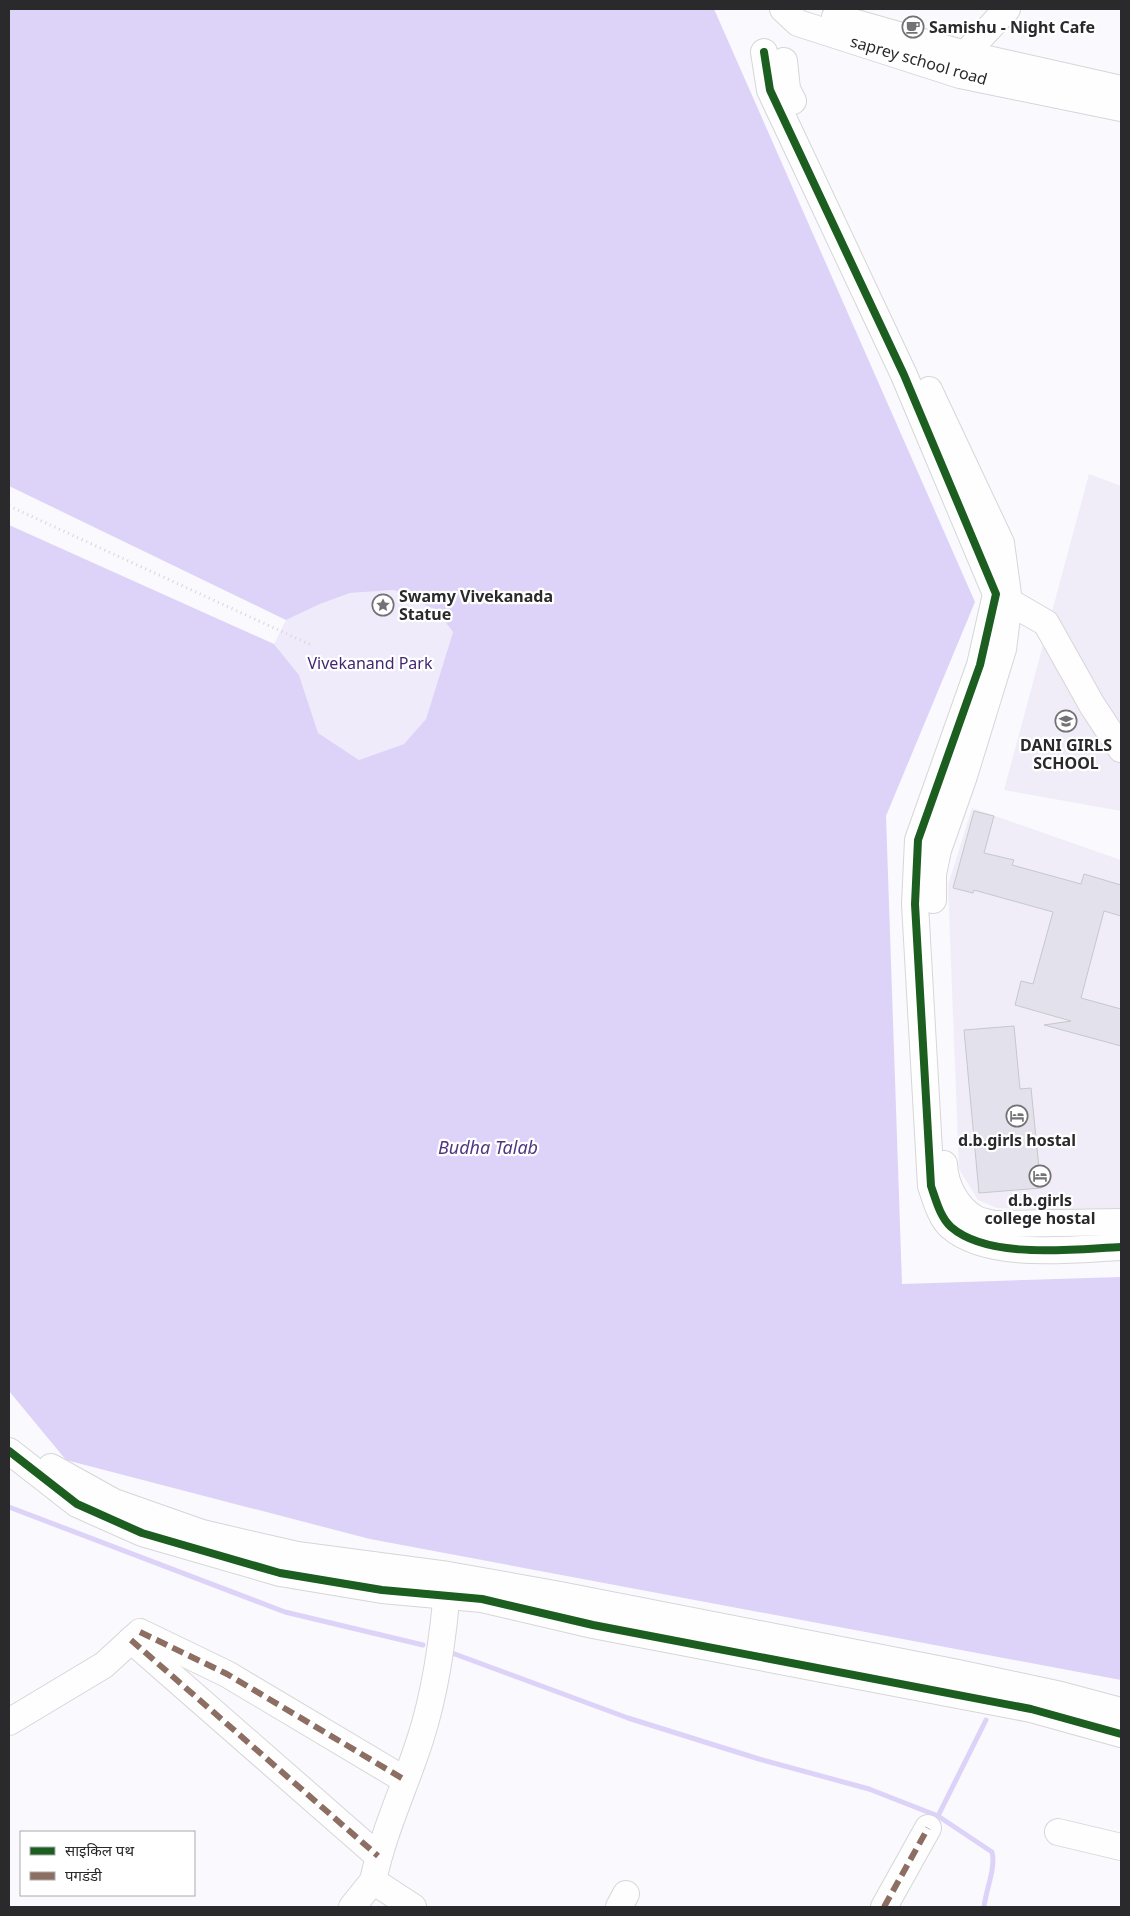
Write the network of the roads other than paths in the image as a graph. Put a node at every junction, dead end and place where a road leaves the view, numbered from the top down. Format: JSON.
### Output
{"nodes":[{"id":1,"x":783,"y":9,"type":"edge"},
{"id":2,"x":808,"y":9,"type":"edge"},
{"id":3,"x":1004,"y":10,"type":"edge"},
{"id":4,"x":774,"y":56,"type":"dead end"},
{"id":5,"x":963,"y":65,"type":"junction"},
{"id":6,"x":1121,"y":89,"type":"edge"},
{"id":7,"x":1121,"y":108,"type":"edge"},
{"id":8,"x":1002,"y":598,"type":"junction"},
{"id":9,"x":1121,"y":749,"type":"edge"},
{"id":10,"x":1121,"y":1222,"type":"edge"},
{"id":11,"x":1121,"y":1248,"type":"edge"},
{"id":12,"x":9,"y":1435,"type":"edge"},
{"id":13,"x":9,"y":1451,"type":"edge"},
{"id":14,"x":448,"y":1585,"type":"junction"},
{"id":15,"x":131,"y":1640,"type":"junction"},
{"id":16,"x":1121,"y":1711,"type":"edge"},
{"id":17,"x":9,"y":1722,"type":"edge"},
{"id":18,"x":1121,"y":1734,"type":"edge"},
{"id":19,"x":405,"y":1780,"type":"junction"},
{"id":20,"x":928,"y":1828,"type":"dead end"},
{"id":21,"x":1058,"y":1832,"type":"dead end"},
{"id":22,"x":1121,"y":1847,"type":"edge"},
{"id":23,"x":378,"y":1856,"type":"junction"},
{"id":24,"x":373,"y":1881,"type":"junction"},
{"id":25,"x":352,"y":1907,"type":"edge"},
{"id":26,"x":414,"y":1907,"type":"edge"},
{"id":27,"x":884,"y":1907,"type":"edge"}],
"edges":[{"from":1,"to":5,"type":"street","name":"saprey school road"},
{"from":2,"to":5,"type":"street"},
{"from":3,"to":5,"type":"street"},
{"from":4,"to":8,"type":"street"},
{"from":5,"to":6,"type":"street"},
{"from":5,"to":7,"type":"street","name":"saprey school road"},
{"from":8,"to":9,"type":"street"},
{"from":8,"to":10,"type":"street"},
{"from":8,"to":11,"type":"street"},
{"from":12,"to":14,"type":"street"},
{"from":13,"to":14,"type":"street"},
{"from":14,"to":16,"type":"street"},
{"from":14,"to":18,"type":"street"},
{"from":14,"to":19,"type":"street"},
{"from":15,"to":17,"type":"street"},
{"from":15,"to":19,"type":"street"},
{"from":15,"to":23,"type":"street"},
{"from":19,"to":23,"type":"street"},
{"from":20,"to":27,"type":"street"},
{"from":21,"to":22,"type":"street"},
{"from":23,"to":24,"type":"street"},
{"from":24,"to":25,"type":"street"},
{"from":24,"to":26,"type":"street"}]}
